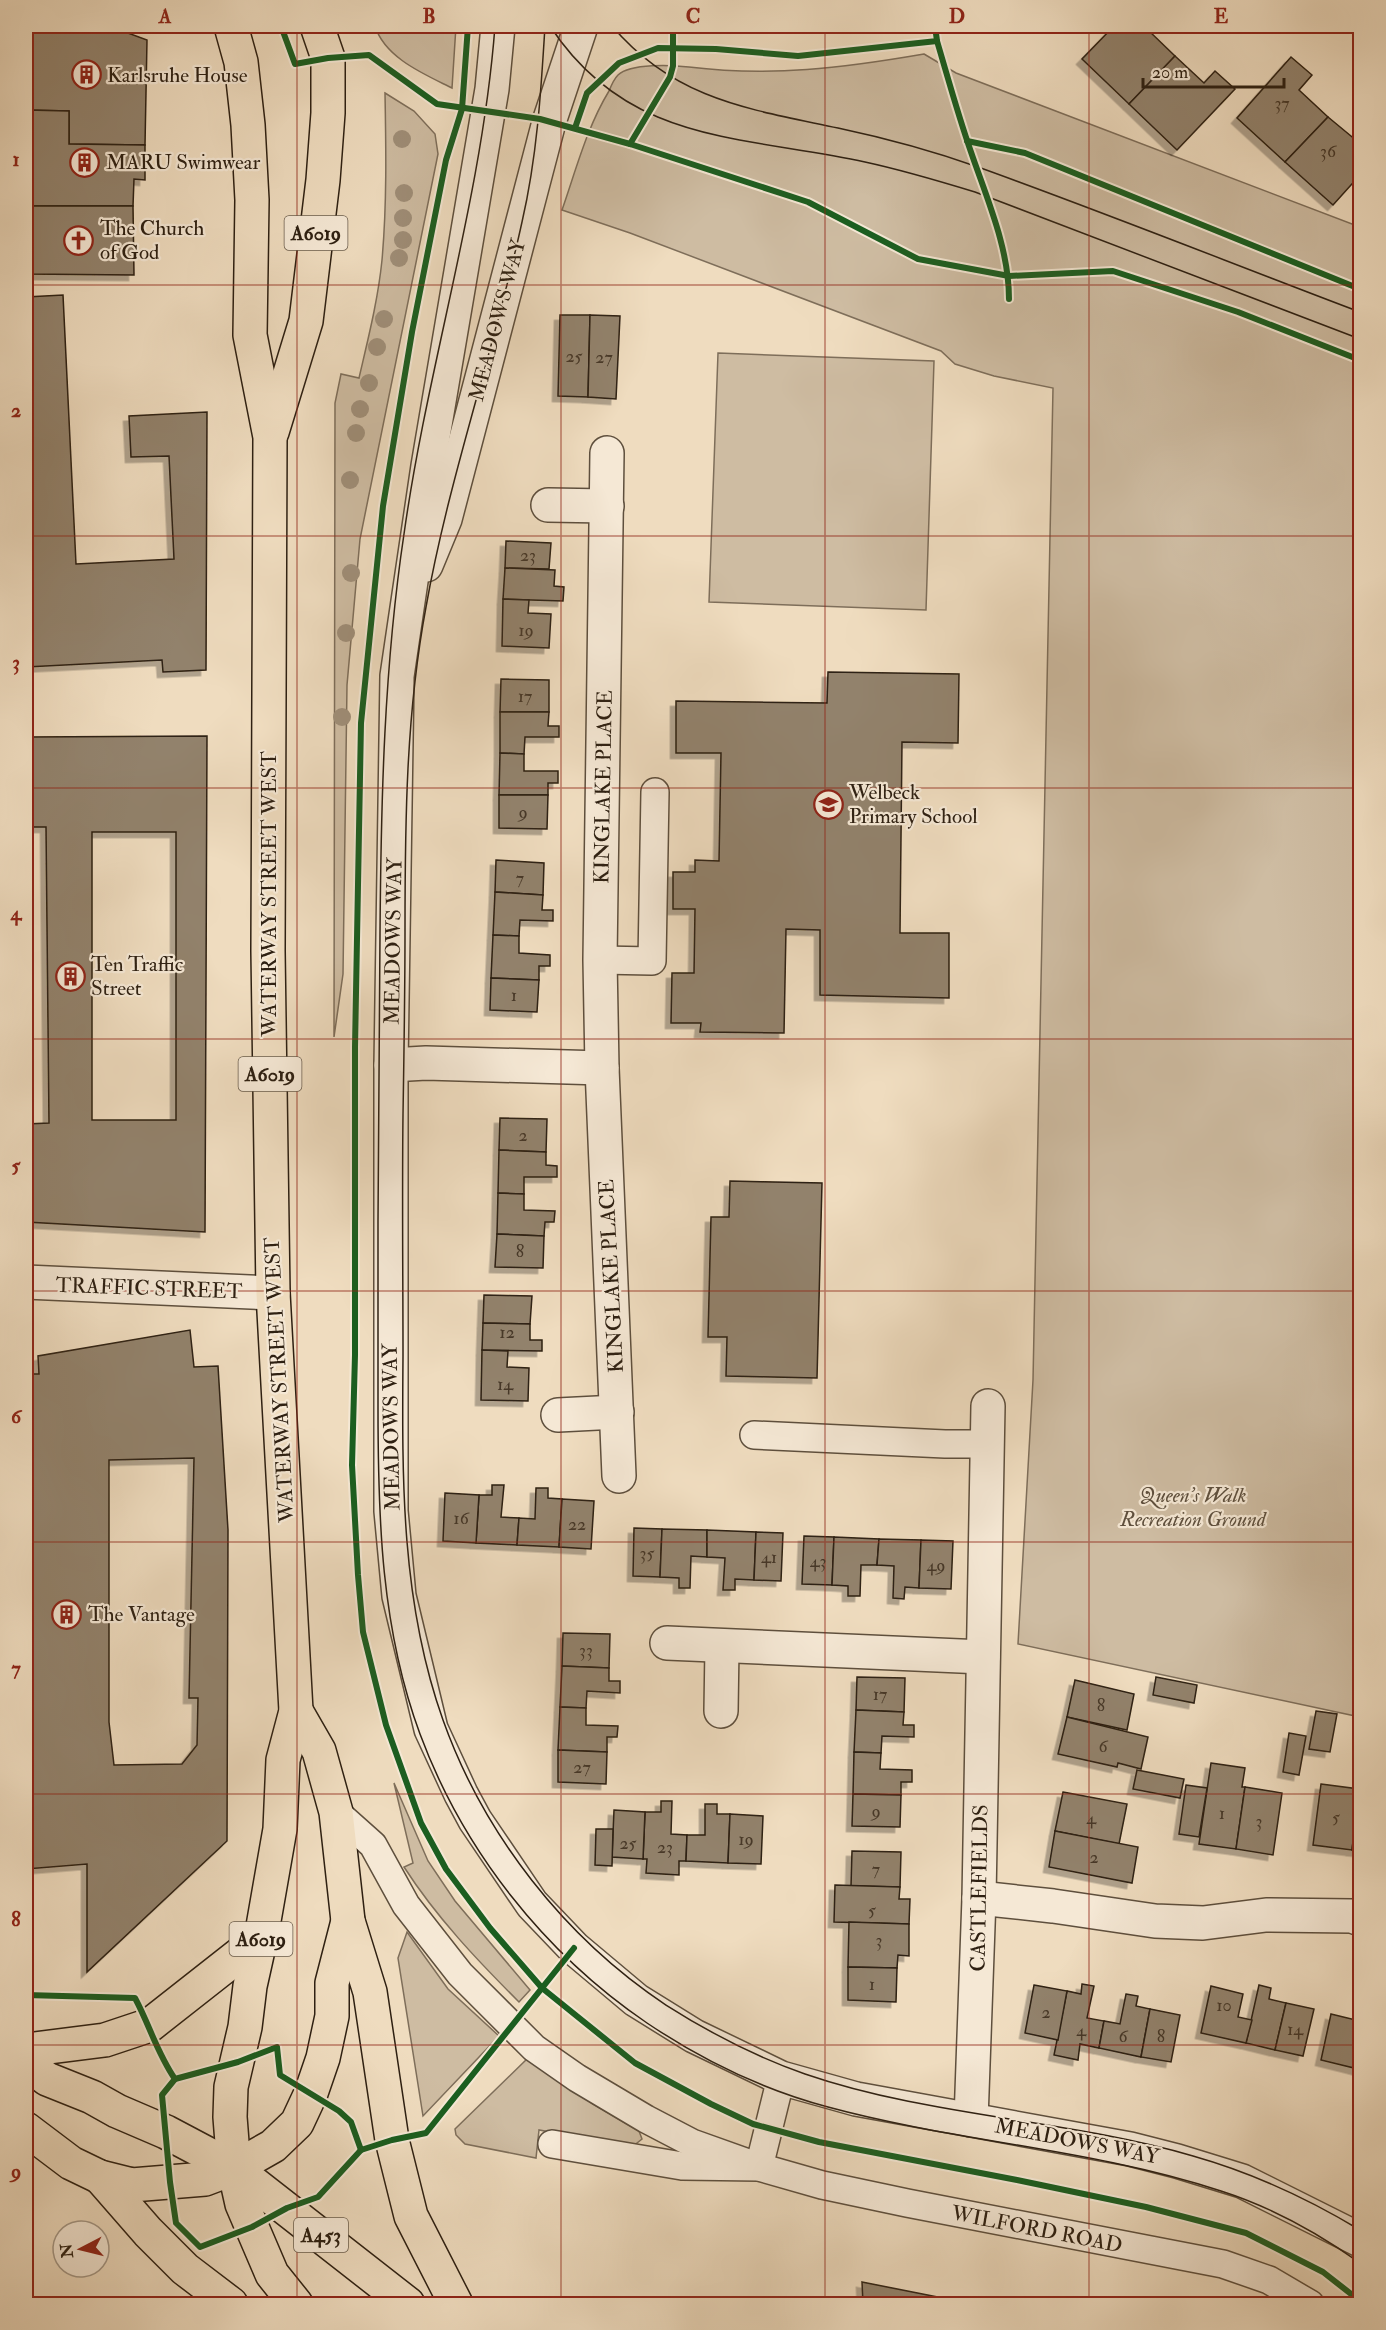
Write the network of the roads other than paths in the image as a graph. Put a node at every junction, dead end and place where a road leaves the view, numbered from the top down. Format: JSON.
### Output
{"nodes":[{"id":1,"x":231,"y":26,"type":"edge"},
{"id":2,"x":317,"y":26,"type":"edge"},
{"id":3,"x":498,"y":26,"type":"edge"},
{"id":4,"x":581,"y":26,"type":"edge"},
{"id":5,"x":270,"y":437,"type":"junction"},
{"id":6,"x":607,"y":453,"type":"dead end"},
{"id":7,"x":548,"y":505,"type":"dead end"},
{"id":8,"x":607,"y":506,"type":"junction"},
{"id":9,"x":408,"y":612,"type":"junction"},
{"id":10,"x":655,"y":792,"type":"dead end"},
{"id":11,"x":600,"y":960,"type":"junction"},
{"id":12,"x":391,"y":1065,"type":"junction"},
{"id":13,"x":602,"y":1068,"type":"junction"},
{"id":14,"x":26,"y":1282,"type":"edge"},
{"id":15,"x":273,"y":1293,"type":"junction"},
{"id":16,"x":988,"y":1407,"type":"dead end"},
{"id":17,"x":617,"y":1412,"type":"junction"},
{"id":18,"x":558,"y":1415,"type":"dead end"},
{"id":19,"x":754,"y":1435,"type":"dead end"},
{"id":20,"x":988,"y":1444,"type":"junction"},
{"id":21,"x":620,"y":1476,"type":"dead end"},
{"id":22,"x":667,"y":1643,"type":"dead end"},
{"id":23,"x":722,"y":1647,"type":"junction"},
{"id":24,"x":983,"y":1657,"type":"junction"},
{"id":25,"x":296,"y":1711,"type":"junction"},
{"id":26,"x":721,"y":1711,"type":"dead end"},
{"id":27,"x":336,"y":1812,"type":"junction"},
{"id":28,"x":979,"y":1898,"type":"junction"},
{"id":29,"x":1360,"y":1919,"type":"edge"},
{"id":30,"x":348,"y":1922,"type":"junction"},
{"id":31,"x":262,"y":1932,"type":"junction"},
{"id":32,"x":26,"y":2050,"type":"edge"},
{"id":33,"x":26,"y":2063,"type":"edge"},
{"id":34,"x":781,"y":2078,"type":"junction"},
{"id":35,"x":971,"y":2120,"type":"junction"},
{"id":36,"x":26,"y":2129,"type":"edge"},
{"id":37,"x":552,"y":2144,"type":"dead end"},
{"id":38,"x":759,"y":2167,"type":"junction"},
{"id":39,"x":234,"y":2168,"type":"junction"},
{"id":40,"x":100,"y":2177,"type":"junction"},
{"id":41,"x":1360,"y":2240,"type":"edge"},
{"id":42,"x":231,"y":2304,"type":"edge"},
{"id":43,"x":296,"y":2304,"type":"edge"},
{"id":44,"x":408,"y":2304,"type":"edge"},
{"id":45,"x":456,"y":2304,"type":"edge"},
{"id":46,"x":1310,"y":2304,"type":"edge"}],
"edges":[{"from":1,"to":5,"type":"main road","name":"WATERWAY STREET WEST","number":"A6019"},
{"from":2,"to":5,"type":"main road","name":"WATERWAY STREET WEST","number":"A6019"},
{"from":3,"to":9,"type":"street","name":"MEADOWS WAY"},
{"from":4,"to":9,"type":"street","name":"MEADOWS WAY"},
{"from":5,"to":15,"type":"main road","name":"WATERWAY STREET WEST","number":"A6019"},
{"from":6,"to":8,"type":"street","name":"KINGLAKE PLACE"},
{"from":7,"to":8,"type":"street"},
{"from":8,"to":11,"type":"street","name":"KINGLAKE PLACE"},
{"from":9,"to":12,"type":"street","name":"MEADOWS WAY"},
{"from":10,"to":11,"type":"lane"},
{"from":11,"to":13,"type":"street","name":"KINGLAKE PLACE"},
{"from":12,"to":13,"type":"street"},
{"from":12,"to":34,"type":"street","name":"MEADOWS WAY"},
{"from":13,"to":17,"type":"street","name":"KINGLAKE PLACE"},
{"from":14,"to":15,"type":"street","name":"TRAFFIC STREET"},
{"from":15,"to":25,"type":"main road","name":"WATERWAY STREET WEST","number":"A6019"},
{"from":16,"to":20,"type":"street","name":"CASTLEFIELDS"},
{"from":17,"to":18,"type":"street"},
{"from":17,"to":21,"type":"street","name":"KINGLAKE PLACE"},
{"from":19,"to":20,"type":"lane"},
{"from":20,"to":24,"type":"street","name":"CASTLEFIELDS"},
{"from":22,"to":23,"type":"street"},
{"from":23,"to":24,"type":"street"},
{"from":23,"to":26,"type":"street"},
{"from":24,"to":28,"type":"street","name":"CASTLEFIELDS"},
{"from":25,"to":27,"type":"main road","name":"WATERWAY STREET WEST","number":"A6019"},
{"from":25,"to":31,"type":"main road","name":"WATERWAY STREET WEST","number":"A6019"},
{"from":27,"to":30,"type":"main road","name":"WATERWAY STREET WEST","number":"A6019"},
{"from":27,"to":38,"type":"lane","name":"WILFORD ROAD"},
{"from":28,"to":29,"type":"street"},
{"from":28,"to":35,"type":"street","name":"CASTLEFIELDS"},
{"from":30,"to":39,"type":"main road","name":"WATERWAY STREET WEST","number":"A6019"},
{"from":30,"to":45,"type":"main road","name":"WATERWAY STREET WEST","number":"A6019"},
{"from":31,"to":32,"type":"main road","number":"A6019"},
{"from":31,"to":39,"type":"main road","name":"WATERWAY STREET WEST","number":"A6019"},
{"from":33,"to":39,"type":"main road"},
{"from":34,"to":35,"type":"street","name":"MEADOWS WAY"},
{"from":34,"to":38,"type":"lane"},
{"from":35,"to":41,"type":"street","name":"MEADOWS WAY"},
{"from":36,"to":40,"type":"main road"},
{"from":37,"to":38,"type":"lane","name":"WILFORD ROAD"},
{"from":38,"to":46,"type":"lane","name":"WILFORD ROAD"},
{"from":39,"to":40,"type":"main road","name":"WATERWAY STREET WEST","number":"A6019"},
{"from":39,"to":43,"type":"main road","name":"WATERWAY STREET WEST","number":"A6019"},
{"from":39,"to":44,"type":"main road","number":"A453"},
{"from":40,"to":42,"type":"main road"}]}
